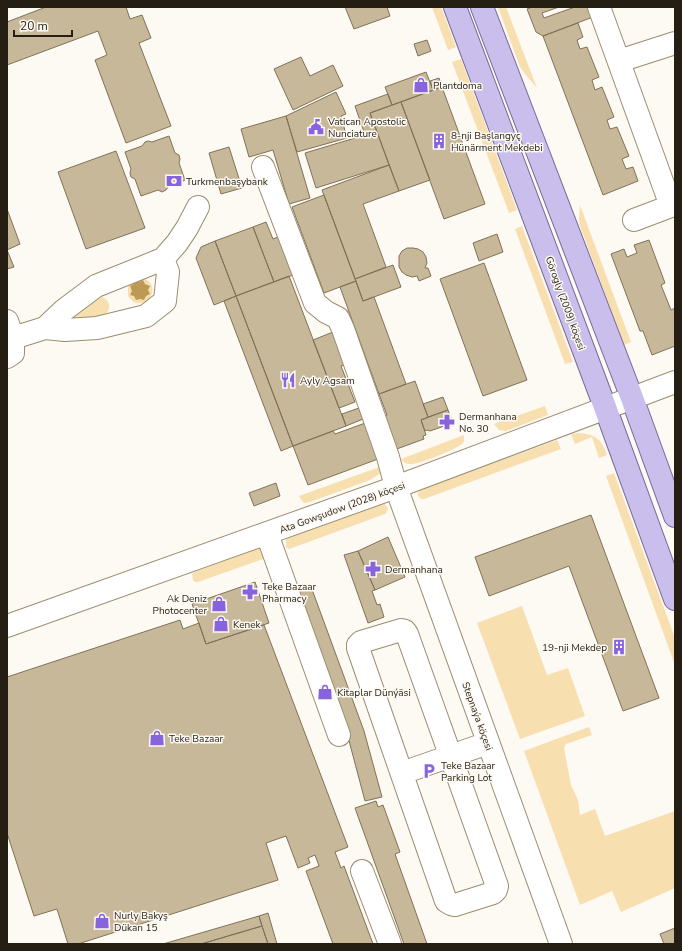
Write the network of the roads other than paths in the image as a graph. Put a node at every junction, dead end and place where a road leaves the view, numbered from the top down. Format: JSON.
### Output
{"nodes":[{"id":1,"x":455,"y":7,"type":"edge"},
{"id":2,"x":482,"y":7,"type":"edge"},
{"id":3,"x":599,"y":7,"type":"edge"},
{"id":4,"x":675,"y":42,"type":"edge"},
{"id":5,"x":619,"y":61,"type":"junction"},
{"id":6,"x":263,"y":167,"type":"dead end"},
{"id":7,"x":198,"y":207,"type":"dead end"},
{"id":8,"x":673,"y":208,"type":"edge"},
{"id":9,"x":634,"y":220,"type":"dead end"},
{"id":10,"x":163,"y":259,"type":"junction"},
{"id":11,"x":45,"y":328,"type":"junction"},
{"id":12,"x":9,"y":339,"type":"edge"},
{"id":13,"x":675,"y":382,"type":"edge"},
{"id":14,"x":632,"y":398,"type":"junction"},
{"id":15,"x":605,"y":407,"type":"junction"},
{"id":16,"x":396,"y":487,"type":"junction"},
{"id":17,"x":675,"y":516,"type":"edge"},
{"id":18,"x":266,"y":534,"type":"junction"},
{"id":19,"x":675,"y":599,"type":"edge"},
{"id":20,"x":7,"y":626,"type":"edge"},
{"id":21,"x":339,"y":735,"type":"dead end"},
{"id":22,"x":488,"y":743,"type":"junction"},
{"id":23,"x":451,"y":756,"type":"junction"},
{"id":24,"x":402,"y":773,"type":"junction"},
{"id":25,"x":362,"y":870,"type":"dead end"},
{"id":26,"x":390,"y":944,"type":"edge"},
{"id":27,"x":561,"y":944,"type":"edge"}],
"edges":[{"from":1,"to":15,"type":"main road","name":"Görogly (2009) köçesi"},
{"from":2,"to":14,"type":"main road"},
{"from":3,"to":5,"type":"street"},
{"from":4,"to":5,"type":"street"},
{"from":5,"to":8,"type":"street"},
{"from":6,"to":16,"type":"street","name":"Stepnaýa köçesi"},
{"from":7,"to":10,"type":"street"},
{"from":8,"to":9,"type":"street"},
{"from":10,"to":11,"type":"street"},
{"from":10,"to":11,"type":"street"},
{"from":11,"to":12,"type":"street"},
{"from":13,"to":14,"type":"street","name":"Ata Gowşudow (2028) köçesi"},
{"from":14,"to":15,"type":"street","name":"Ata Gowşudow (2028) köçesi"},
{"from":14,"to":17,"type":"main road"},
{"from":15,"to":16,"type":"street","name":"Ata Gowşudow (2028) köçesi"},
{"from":15,"to":19,"type":"main road","name":"Görogly (2009) köçesi"},
{"from":16,"to":18,"type":"street","name":"Ata Gowşudow (2028) köçesi"},
{"from":16,"to":22,"type":"street","name":"Stepnaýa köçesi"},
{"from":18,"to":20,"type":"street","name":"Ata Gowşudow (2028) köçesi"},
{"from":18,"to":21,"type":"street"},
{"from":22,"to":23,"type":"street"},
{"from":22,"to":27,"type":"street","name":"Stepnaýa köçesi"},
{"from":23,"to":24,"type":"street"},
{"from":23,"to":24,"type":"street"},
{"from":23,"to":24,"type":"street"},
{"from":25,"to":26,"type":"street"}]}
